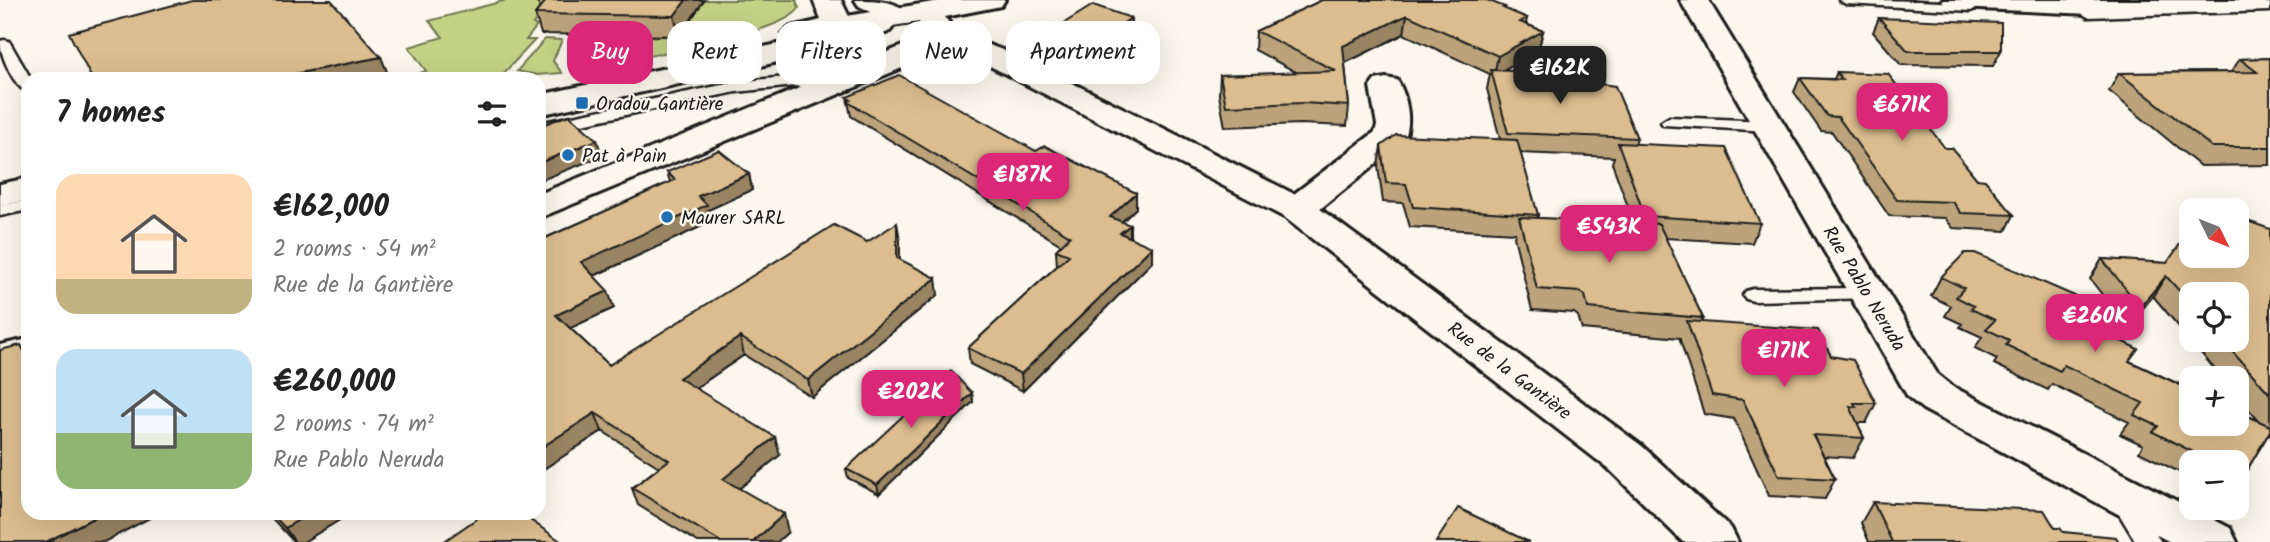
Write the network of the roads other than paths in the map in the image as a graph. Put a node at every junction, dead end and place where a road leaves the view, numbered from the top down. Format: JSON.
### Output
{"nodes":[{"id":1,"x":991,"y":0,"type":"edge"},
{"id":2,"x":1694,"y":0,"type":"edge"},
{"id":3,"x":1846,"y":0,"type":"edge"},
{"id":4,"x":1956,"y":0,"type":"edge"},
{"id":5,"x":2002,"y":1,"type":"edge"},
{"id":6,"x":2087,"y":3,"type":"edge"},
{"id":7,"x":2263,"y":5,"type":"edge"},
{"id":8,"x":878,"y":10,"type":"edge"},
{"id":9,"x":833,"y":12,"type":"edge"},
{"id":10,"x":921,"y":21,"type":"edge"},
{"id":11,"x":946,"y":21,"type":"edge"},
{"id":12,"x":4,"y":44,"type":"dead end"},
{"id":13,"x":900,"y":45,"type":"edge"},
{"id":14,"x":992,"y":55,"type":"edge"},
{"id":15,"x":21,"y":74,"type":"edge"},
{"id":16,"x":546,"y":86,"type":"edge"},
{"id":17,"x":1386,"y":87,"type":"dead end"},
{"id":18,"x":822,"y":88,"type":"junction"},
{"id":19,"x":546,"y":96,"type":"edge"},
{"id":20,"x":546,"y":103,"type":"edge"},
{"id":21,"x":1669,"y":122,"type":"dead end"},
{"id":22,"x":1769,"y":126,"type":"junction"},
{"id":23,"x":546,"y":127,"type":"edge"},
{"id":24,"x":21,"y":190,"type":"edge"},
{"id":25,"x":0,"y":195,"type":"edge"},
{"id":26,"x":546,"y":204,"type":"edge"},
{"id":27,"x":21,"y":206,"type":"edge"},
{"id":28,"x":1297,"y":209,"type":"junction"},
{"id":29,"x":0,"y":211,"type":"edge"},
{"id":30,"x":21,"y":214,"type":"edge"},
{"id":31,"x":0,"y":219,"type":"edge"},
{"id":32,"x":1869,"y":294,"type":"junction"},
{"id":33,"x":1753,"y":295,"type":"dead end"},
{"id":34,"x":21,"y":354,"type":"edge"},
{"id":35,"x":0,"y":359,"type":"edge"},
{"id":36,"x":2117,"y":491,"type":"junction"},
{"id":37,"x":1714,"y":542,"type":"edge"},
{"id":38,"x":2150,"y":542,"type":"edge"},
{"id":39,"x":2213,"y":542,"type":"edge"}],
"edges":[{"from":1,"to":11,"type":"street"},
{"from":2,"to":22,"type":"street","name":"Rue Pablo Neruda"},
{"from":3,"to":7,"type":"lane"},
{"from":4,"to":5,"type":"street"},
{"from":5,"to":6,"type":"street"},
{"from":6,"to":7,"type":"street"},
{"from":8,"to":9,"type":"street"},
{"from":8,"to":10,"type":"street"},
{"from":8,"to":19,"type":"lane"},
{"from":8,"to":20,"type":"street"},
{"from":9,"to":16,"type":"street"},
{"from":12,"to":15,"type":"lane"},
{"from":13,"to":18,"type":"street"},
{"from":14,"to":28,"type":"street","name":"Rue de la Gantière"},
{"from":17,"to":28,"type":"street"},
{"from":18,"to":23,"type":"lane"},
{"from":18,"to":26,"type":"street"},
{"from":21,"to":22,"type":"lane"},
{"from":22,"to":32,"type":"street","name":"Rue Pablo Neruda"},
{"from":24,"to":25,"type":"street"},
{"from":27,"to":29,"type":"lane"},
{"from":28,"to":37,"type":"street","name":"Rue de la Gantière"},
{"from":30,"to":31,"type":"street"},
{"from":32,"to":33,"type":"lane"},
{"from":32,"to":36,"type":"street","name":"Rue Pablo Neruda"},
{"from":34,"to":35,"type":"street"},
{"from":36,"to":38,"type":"lane","name":"Rue Pablo Neruda"},
{"from":36,"to":39,"type":"street","name":"Rue Pablo Neruda"}]}
